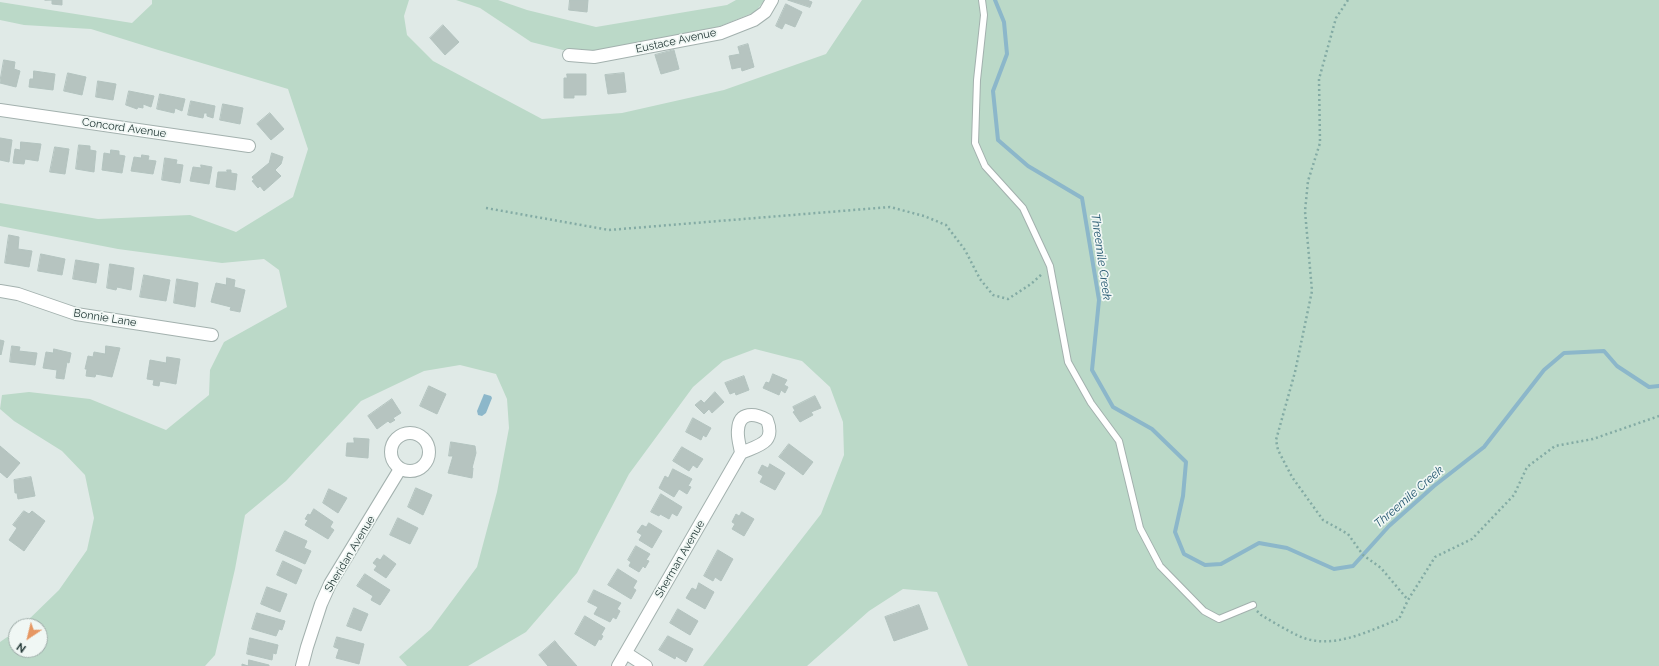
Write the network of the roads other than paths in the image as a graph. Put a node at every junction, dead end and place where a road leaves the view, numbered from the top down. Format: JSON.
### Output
{"nodes":[{"id":1,"x":772,"y":0,"type":"edge"},
{"id":2,"x":982,"y":0,"type":"edge"},
{"id":3,"x":570,"y":55,"type":"dead end"},
{"id":4,"x":0,"y":110,"type":"edge"},
{"id":5,"x":249,"y":146,"type":"dead end"},
{"id":6,"x":0,"y":291,"type":"edge"},
{"id":7,"x":212,"y":335,"type":"dead end"},
{"id":8,"x":741,"y":452,"type":"dead end"},
{"id":9,"x":400,"y":469,"type":"dead end"},
{"id":10,"x":1253,"y":605,"type":"road end"},
{"id":11,"x":626,"y":653,"type":"junction"},
{"id":12,"x":302,"y":666,"type":"edge"},
{"id":13,"x":618,"y":666,"type":"edge"},
{"id":14,"x":646,"y":666,"type":"edge"}],
"edges":[{"from":1,"to":3,"type":"street","name":"Eustace Avenue"},
{"from":2,"to":10,"type":"lane"},
{"from":4,"to":5,"type":"street","name":"Concord Avenue"},
{"from":6,"to":7,"type":"street","name":"Bonnie Lane"},
{"from":8,"to":11,"type":"street","name":"Sherman Avenue"},
{"from":9,"to":12,"type":"street","name":"Sheridan Avenue"},
{"from":11,"to":13,"type":"street","name":"Sherman Avenue"},
{"from":11,"to":14,"type":"street"}]}
